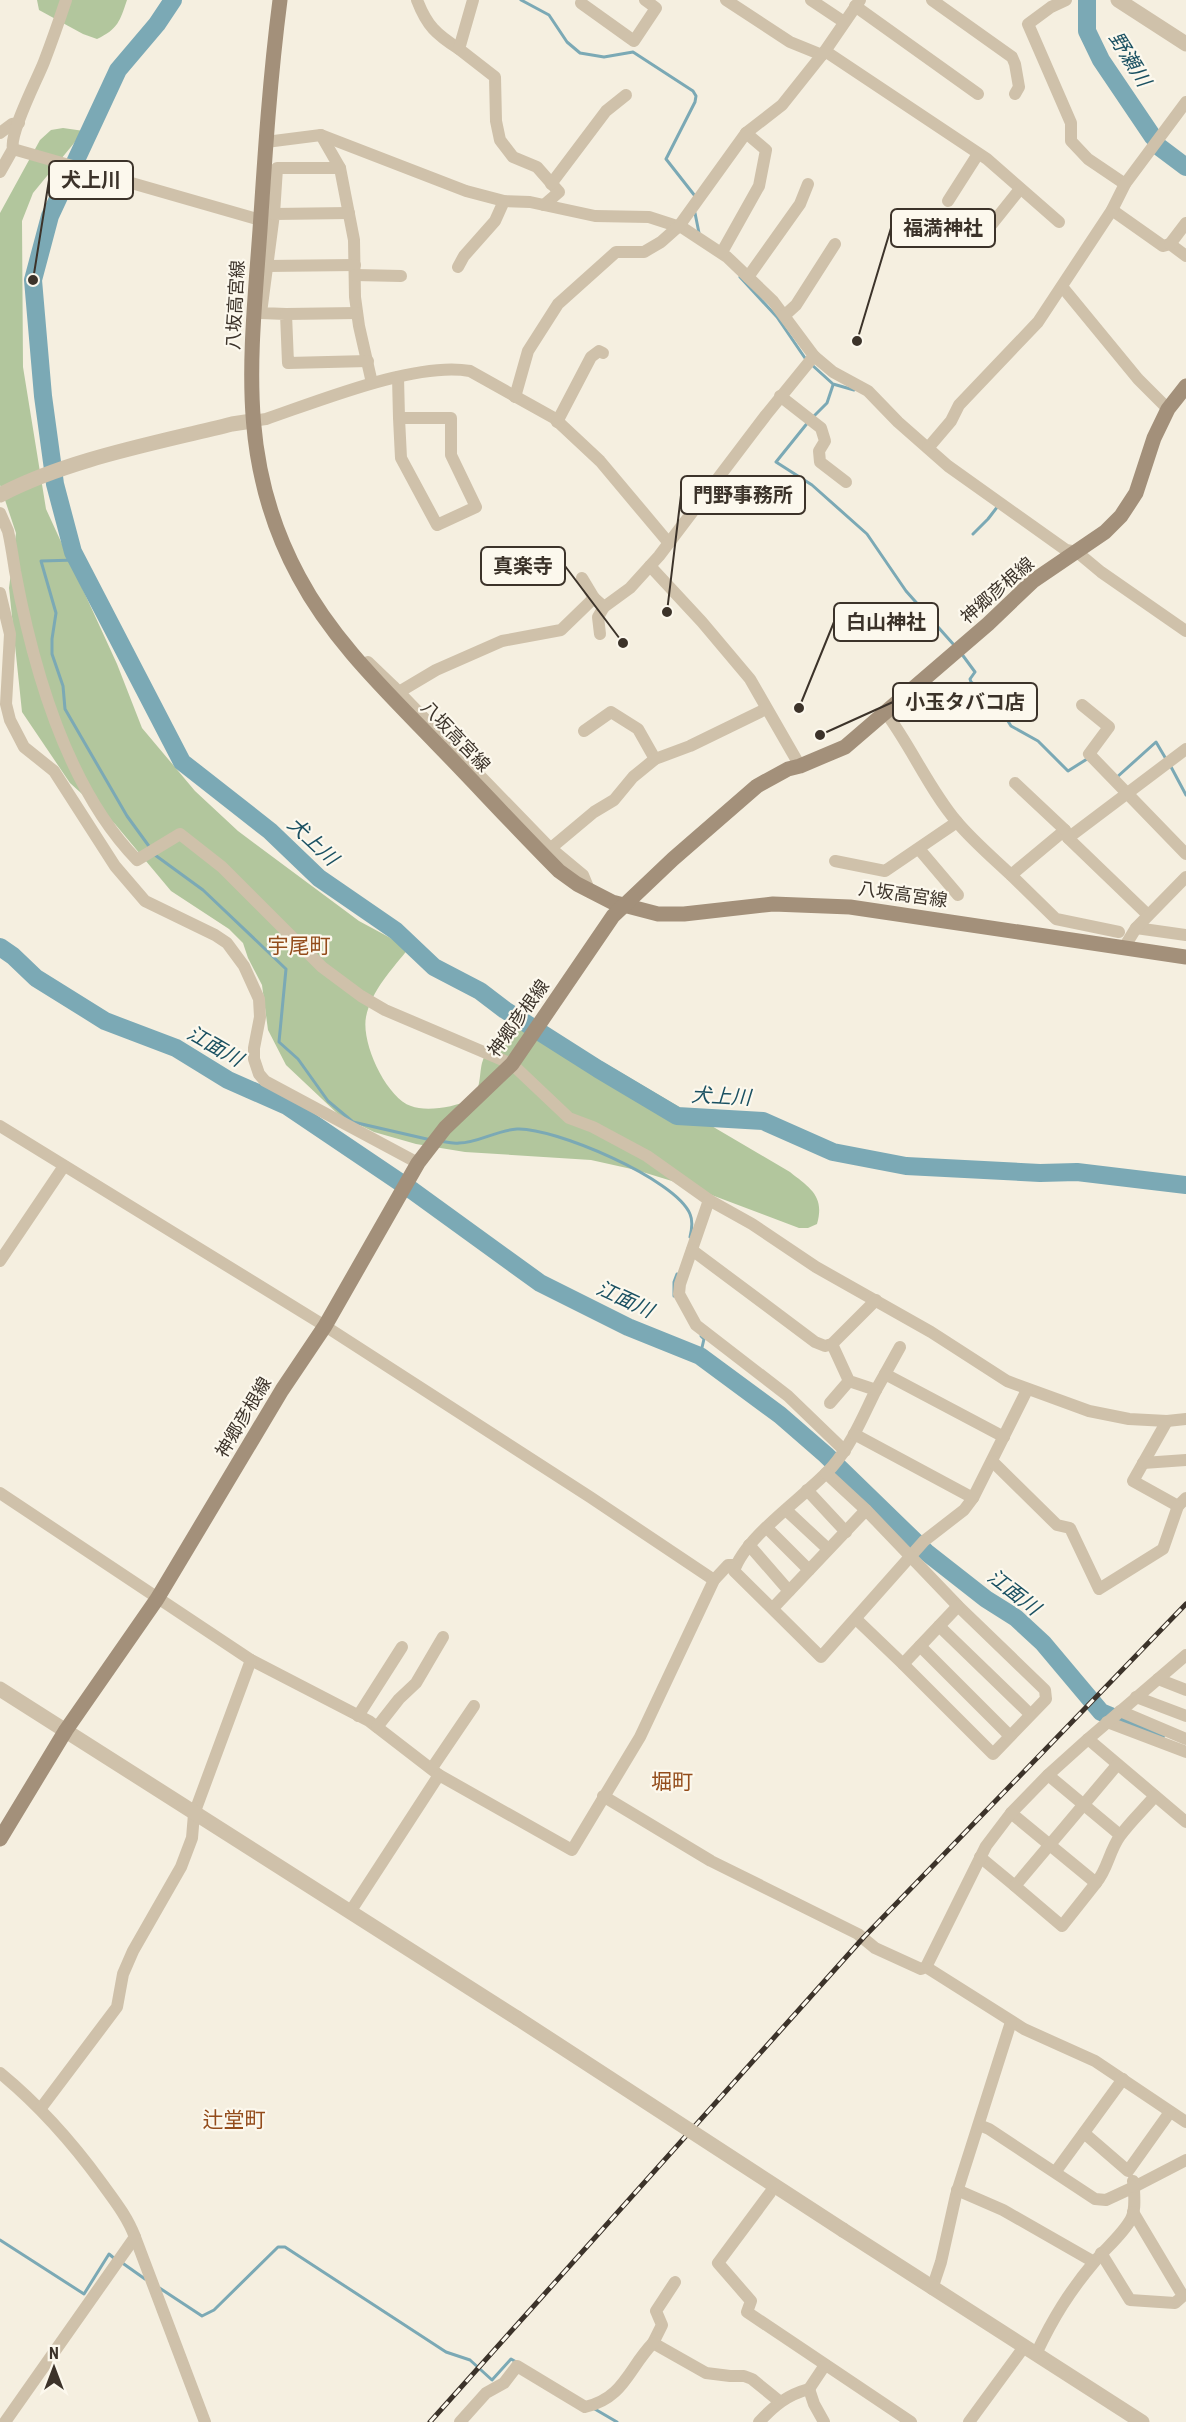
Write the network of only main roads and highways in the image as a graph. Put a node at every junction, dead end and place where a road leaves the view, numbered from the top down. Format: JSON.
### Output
{"nodes":[{"id":1,"x":280,"y":0,"type":"edge"},
{"id":2,"x":1184,"y":395,"type":"edge"},
{"id":3,"x":624,"y":905,"type":"junction"},
{"id":4,"x":1186,"y":957,"type":"edge"},
{"id":5,"x":0,"y":1839,"type":"edge"}],
"edges":[{"from":1,"to":3,"type":"main road","name":"八坂高宮線"},
{"from":2,"to":3,"type":"main road","name":"神郷彦根線"},
{"from":3,"to":4,"type":"main road","name":"八坂高宮線"},
{"from":3,"to":5,"type":"main road","name":"神郷彦根線"}]}
